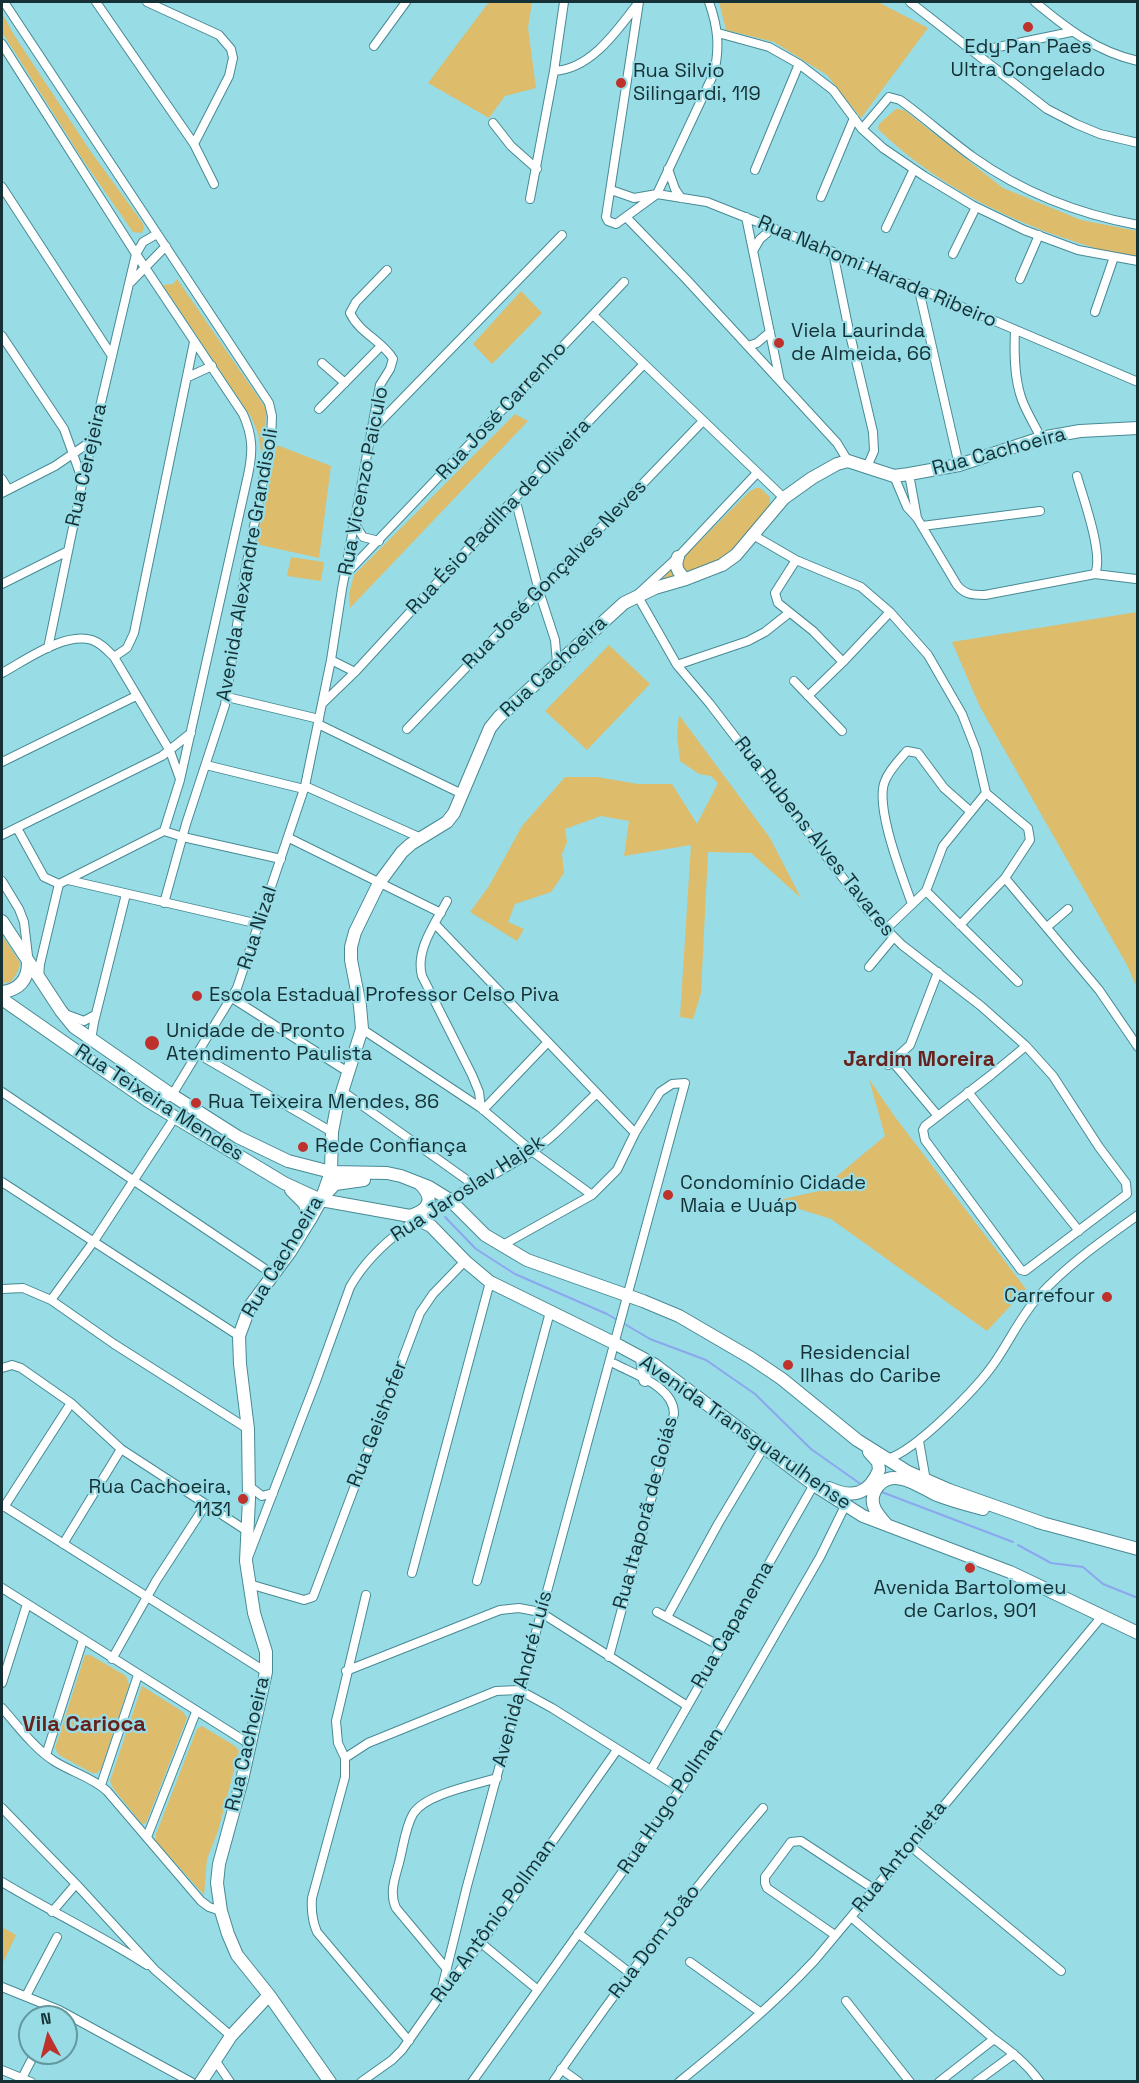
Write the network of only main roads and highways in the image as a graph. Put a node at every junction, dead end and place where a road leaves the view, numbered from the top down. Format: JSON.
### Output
{"nodes":[{"id":1,"x":1137,"y":428,"type":"edge"},
{"id":2,"x":678,"y":557,"type":"road end"},
{"id":3,"x":686,"y":579,"type":"junction"},
{"id":4,"x":2,"y":921,"type":"edge"},
{"id":5,"x":35,"y":969,"type":"junction"},
{"id":6,"x":2,"y":992,"type":"edge"},
{"id":7,"x":2,"y":999,"type":"edge"},
{"id":8,"x":331,"y":1172,"type":"junction"},
{"id":9,"x":401,"y":1176,"type":"junction"},
{"id":10,"x":417,"y":1182,"type":"junction"},
{"id":11,"x":284,"y":1183,"type":"junction"},
{"id":12,"x":321,"y":1200,"type":"junction"},
{"id":13,"x":421,"y":1213,"type":"junction"},
{"id":14,"x":311,"y":1218,"type":"junction"},
{"id":15,"x":637,"y":1356,"type":"junction"},
{"id":16,"x":645,"y":1380,"type":"road end"},
{"id":17,"x":857,"y":1440,"type":"junction"},
{"id":18,"x":815,"y":1483,"type":"junction"},
{"id":19,"x":1045,"y":1524,"type":"junction"},
{"id":20,"x":887,"y":1525,"type":"junction"},
{"id":21,"x":1137,"y":1549,"type":"edge"},
{"id":22,"x":1137,"y":1633,"type":"edge"},
{"id":23,"x":268,"y":1995,"type":"junction"},
{"id":24,"x":201,"y":2082,"type":"edge"},
{"id":25,"x":330,"y":2082,"type":"edge"}],
"edges":[{"from":1,"to":3,"type":"main road","name":"Rua Cachoeira"},
{"from":2,"to":3,"type":"main road"},
{"from":3,"to":8,"type":"main road","name":"Rua Cachoeira"},
{"from":4,"to":5,"type":"main road","name":"Rua Teixeira Mendes"},
{"from":5,"to":6,"type":"main road"},
{"from":5,"to":8,"type":"main road","name":"Rua Teixeira Mendes"},
{"from":7,"to":11,"type":"main road","name":"Rua Teixeira Mendes"},
{"from":8,"to":9,"type":"main road"},
{"from":8,"to":12,"type":"main road","name":"Rua Cachoeira"},
{"from":9,"to":10,"type":"main road"},
{"from":9,"to":12,"type":"main road"},
{"from":10,"to":13,"type":"main road"},
{"from":10,"to":17,"type":"main road"},
{"from":11,"to":12,"type":"main road","name":"Rua Teixeira Mendes"},
{"from":11,"to":14,"type":"main road"},
{"from":12,"to":13,"type":"main road","name":"Avenida Transguarulhense"},
{"from":12,"to":14,"type":"main road","name":"Rua Cachoeira"},
{"from":13,"to":15,"type":"main road","name":"Avenida Transguarulhense"},
{"from":14,"to":23,"type":"main road","name":"Rua Cachoeira"},
{"from":15,"to":16,"type":"main road"},
{"from":15,"to":18,"type":"main road","name":"Avenida Transguarulhense"},
{"from":17,"to":18,"type":"main road"},
{"from":17,"to":19,"type":"main road"},
{"from":18,"to":20,"type":"main road","name":"Avenida Transguarulhense"},
{"from":19,"to":20,"type":"main road"},
{"from":19,"to":21,"type":"main road"},
{"from":20,"to":22,"type":"main road","name":"Avenida Transguarulhense"},
{"from":23,"to":24,"type":"main road"},
{"from":23,"to":25,"type":"main road","name":"Rua Cachoeira"}]}
